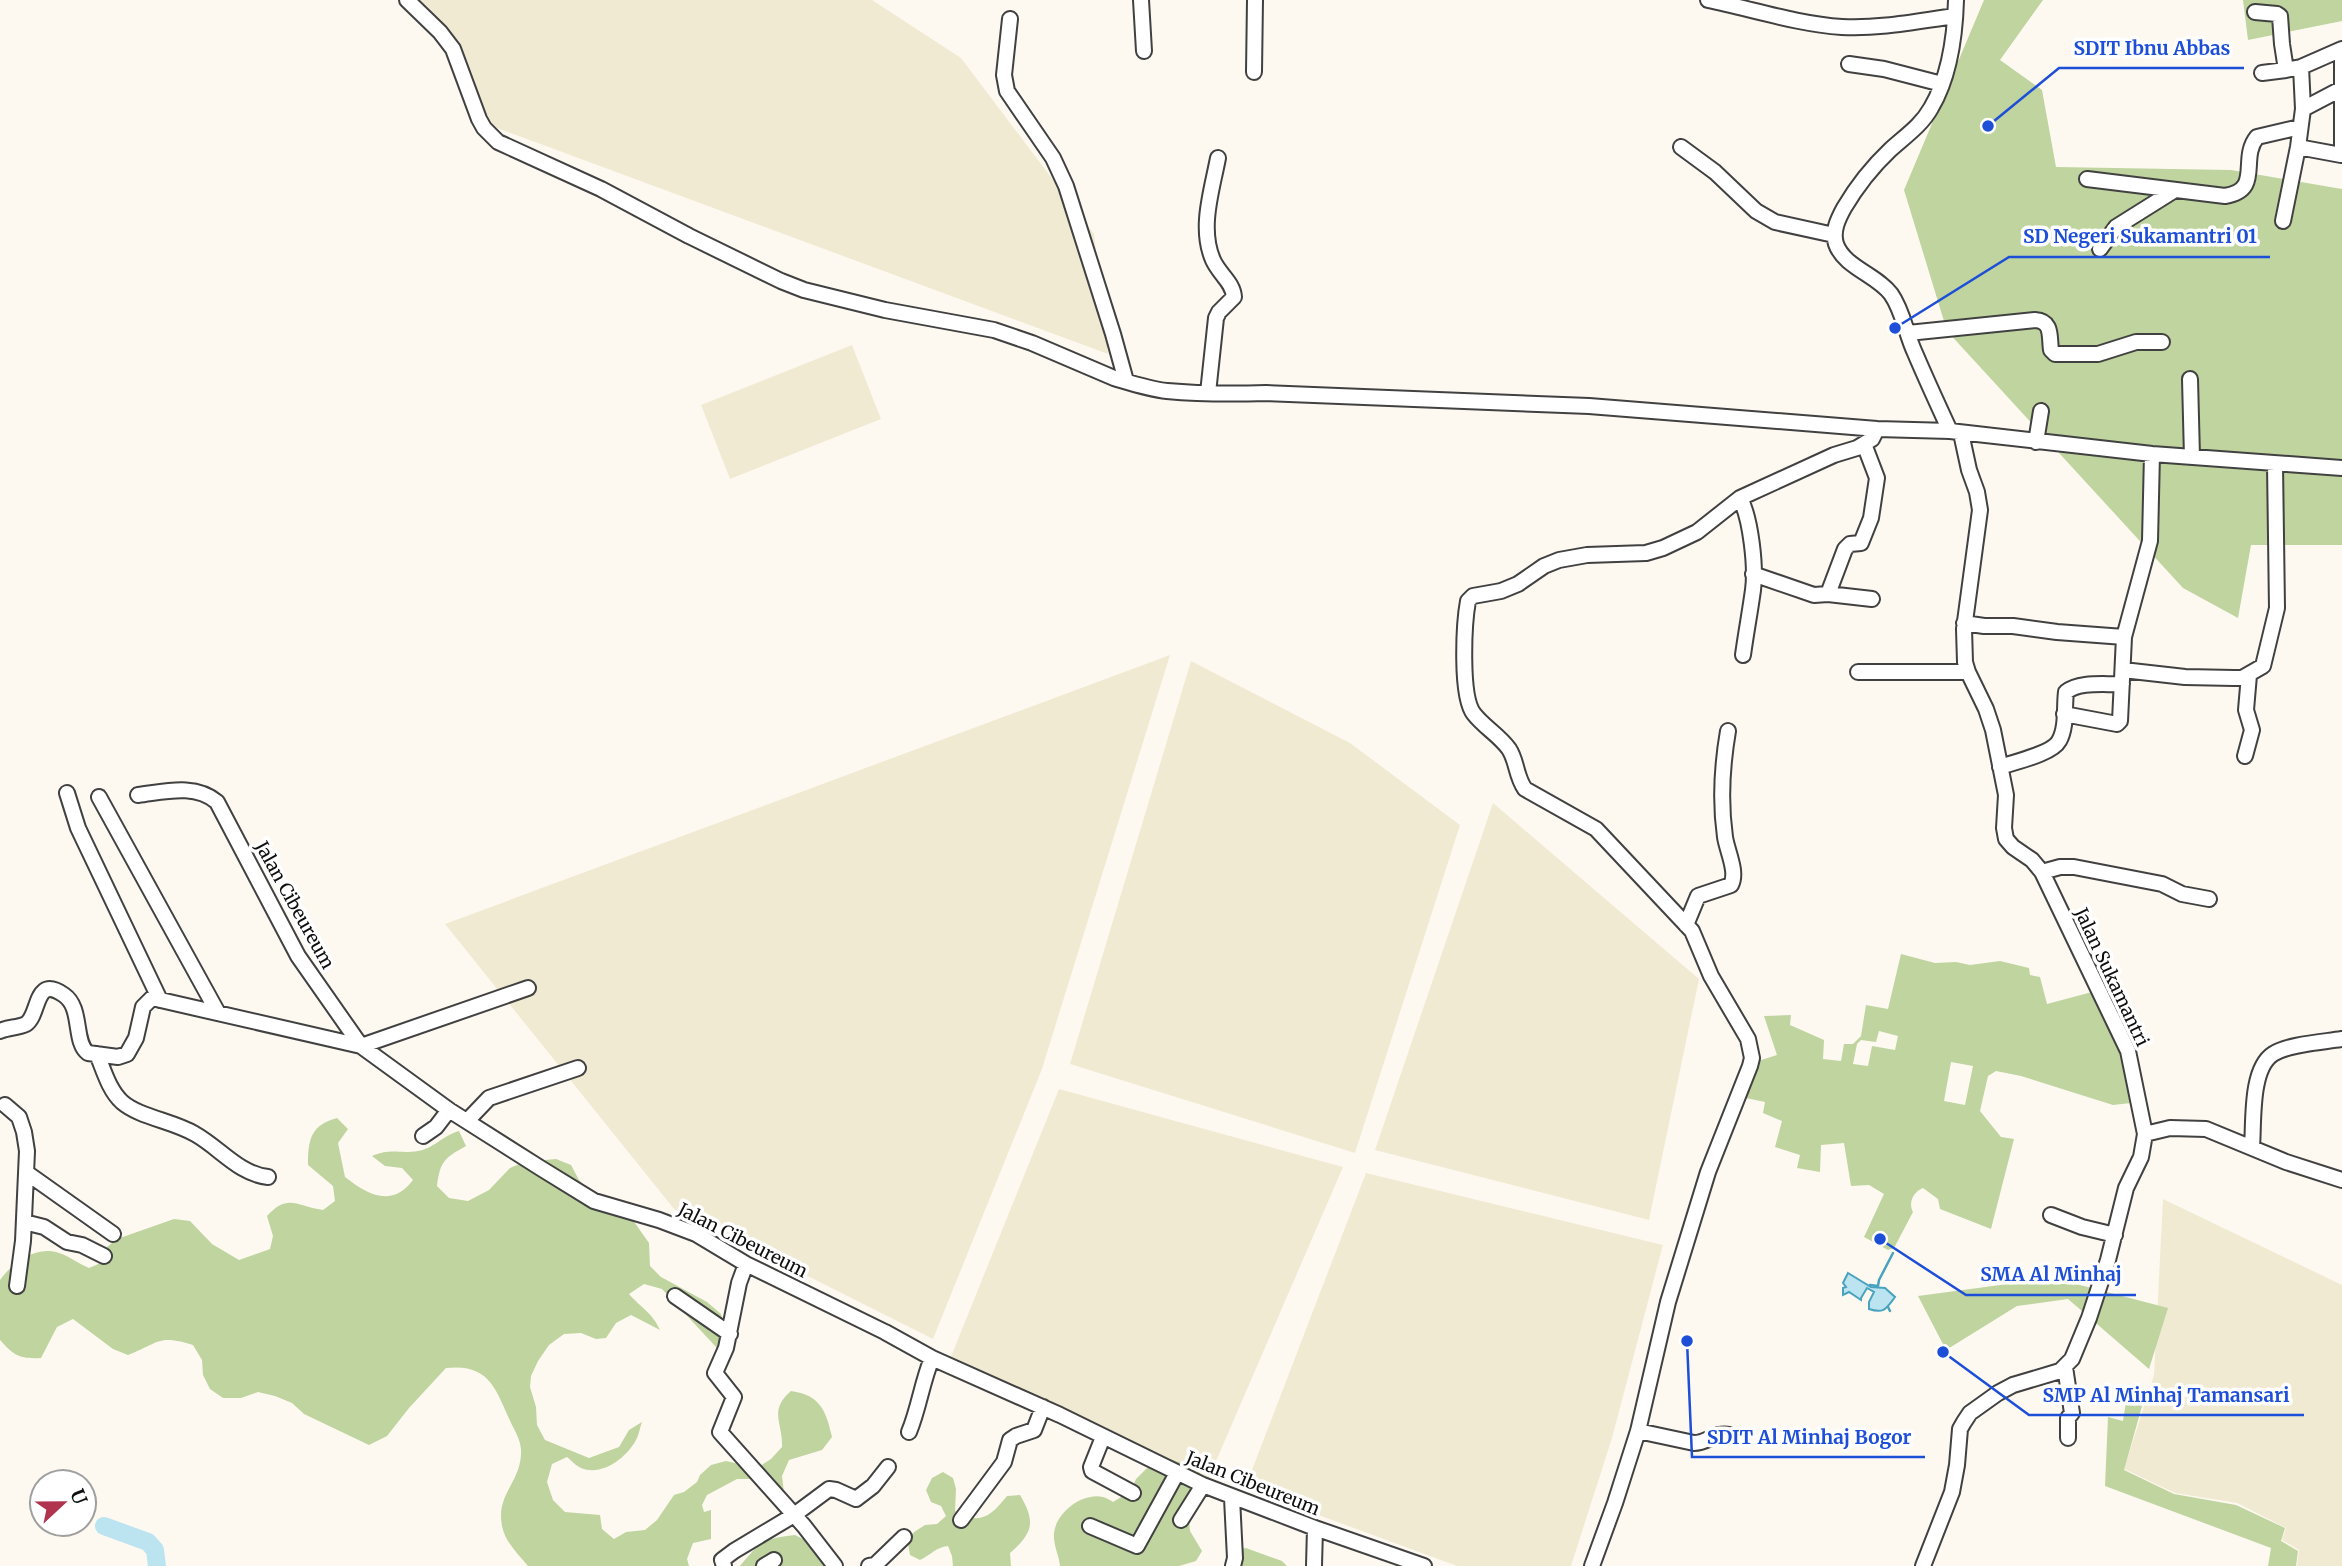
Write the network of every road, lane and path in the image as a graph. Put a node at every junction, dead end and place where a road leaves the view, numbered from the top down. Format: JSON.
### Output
{"nodes":[{"id":1,"x":407,"y":0,"type":"edge"},
{"id":2,"x":1140,"y":0,"type":"edge"},
{"id":3,"x":1255,"y":0,"type":"edge"},
{"id":4,"x":1708,"y":0,"type":"edge"},
{"id":5,"x":1956,"y":0,"type":"edge"},
{"id":6,"x":2255,"y":12,"type":"dead end"},
{"id":7,"x":1955,"y":16,"type":"junction"},
{"id":8,"x":1010,"y":19,"type":"dead end"},
{"id":9,"x":1144,"y":51,"type":"dead end"},
{"id":10,"x":2342,"y":51,"type":"edge"},
{"id":11,"x":1849,"y":64,"type":"dead end"},
{"id":12,"x":2301,"y":67,"type":"junction"},
{"id":13,"x":2286,"y":70,"type":"junction"},
{"id":14,"x":1254,"y":72,"type":"dead end"},
{"id":15,"x":2262,"y":73,"type":"dead end"},
{"id":16,"x":1942,"y":83,"type":"junction"},
{"id":17,"x":2341,"y":89,"type":"edge"},
{"id":18,"x":2303,"y":109,"type":"junction"},
{"id":19,"x":2300,"y":127,"type":"junction"},
{"id":20,"x":1681,"y":147,"type":"dead end"},
{"id":21,"x":2298,"y":147,"type":"junction"},
{"id":22,"x":2341,"y":155,"type":"edge"},
{"id":23,"x":1218,"y":158,"type":"dead end"},
{"id":24,"x":2087,"y":179,"type":"dead end"},
{"id":25,"x":2175,"y":190,"type":"junction"},
{"id":26,"x":2283,"y":221,"type":"dead end"},
{"id":27,"x":1834,"y":235,"type":"junction"},
{"id":28,"x":2100,"y":249,"type":"dead end"},
{"id":29,"x":1908,"y":333,"type":"junction"},
{"id":30,"x":2162,"y":342,"type":"dead end"},
{"id":31,"x":2190,"y":379,"type":"dead end"},
{"id":32,"x":1126,"y":381,"type":"junction"},
{"id":33,"x":1208,"y":393,"type":"junction"},
{"id":34,"x":2041,"y":411,"type":"dead end"},
{"id":35,"x":1877,"y":429,"type":"junction"},
{"id":36,"x":1955,"y":432,"type":"junction"},
{"id":37,"x":2036,"y":442,"type":"junction"},
{"id":38,"x":1864,"y":444,"type":"junction"},
{"id":39,"x":2151,"y":454,"type":"junction"},
{"id":40,"x":2192,"y":457,"type":"junction"},
{"id":41,"x":2275,"y":465,"type":"junction"},
{"id":42,"x":2342,"y":468,"type":"edge"},
{"id":43,"x":1741,"y":498,"type":"junction"},
{"id":44,"x":1753,"y":574,"type":"junction"},
{"id":45,"x":1828,"y":594,"type":"junction"},
{"id":46,"x":1872,"y":599,"type":"dead end"},
{"id":47,"x":1964,"y":623,"type":"junction"},
{"id":48,"x":2123,"y":637,"type":"junction"},
{"id":49,"x":1743,"y":655,"type":"dead end"},
{"id":50,"x":1858,"y":672,"type":"dead end"},
{"id":51,"x":1968,"y":672,"type":"junction"},
{"id":52,"x":2249,"y":675,"type":"junction"},
{"id":53,"x":2123,"y":677,"type":"junction"},
{"id":54,"x":2064,"y":715,"type":"junction"},
{"id":55,"x":1728,"y":731,"type":"dead end"},
{"id":56,"x":2245,"y":756,"type":"dead end"},
{"id":57,"x":2000,"y":767,"type":"junction"},
{"id":58,"x":67,"y":793,"type":"dead end"},
{"id":59,"x":138,"y":795,"type":"dead end"},
{"id":60,"x":99,"y":797,"type":"dead end"},
{"id":61,"x":2042,"y":872,"type":"junction"},
{"id":62,"x":2208,"y":899,"type":"dead end"},
{"id":63,"x":1686,"y":925,"type":"junction"},
{"id":64,"x":528,"y":988,"type":"dead end"},
{"id":65,"x":160,"y":1000,"type":"junction"},
{"id":66,"x":218,"y":1013,"type":"junction"},
{"id":67,"x":0,"y":1031,"type":"edge"},
{"id":68,"x":2342,"y":1039,"type":"edge"},
{"id":69,"x":361,"y":1046,"type":"junction"},
{"id":70,"x":97,"y":1054,"type":"junction"},
{"id":71,"x":578,"y":1068,"type":"dead end"},
{"id":72,"x":2,"y":1103,"type":"edge"},
{"id":73,"x":449,"y":1110,"type":"junction"},
{"id":74,"x":467,"y":1121,"type":"junction"},
{"id":75,"x":2146,"y":1134,"type":"junction"},
{"id":76,"x":423,"y":1136,"type":"dead end"},
{"id":77,"x":2252,"y":1147,"type":"junction"},
{"id":78,"x":27,"y":1173,"type":"junction"},
{"id":79,"x":268,"y":1177,"type":"dead end"},
{"id":80,"x":2342,"y":1180,"type":"edge"},
{"id":81,"x":2051,"y":1215,"type":"dead end"},
{"id":82,"x":24,"y":1222,"type":"junction"},
{"id":83,"x":113,"y":1234,"type":"dead end"},
{"id":84,"x":2115,"y":1235,"type":"junction"},
{"id":85,"x":104,"y":1256,"type":"dead end"},
{"id":86,"x":746,"y":1264,"type":"junction"},
{"id":87,"x":17,"y":1286,"type":"dead end"},
{"id":88,"x":676,"y":1296,"type":"dead end"},
{"id":89,"x":730,"y":1334,"type":"junction"},
{"id":90,"x":933,"y":1358,"type":"junction"},
{"id":91,"x":2065,"y":1367,"type":"junction"},
{"id":92,"x":1043,"y":1407,"type":"junction"},
{"id":93,"x":1638,"y":1431,"type":"junction"},
{"id":94,"x":908,"y":1432,"type":"dead end"},
{"id":95,"x":1730,"y":1435,"type":"dead end"},
{"id":96,"x":1103,"y":1437,"type":"junction"},
{"id":97,"x":2068,"y":1438,"type":"dead end"},
{"id":98,"x":888,"y":1467,"type":"dead end"},
{"id":99,"x":1177,"y":1473,"type":"junction"},
{"id":100,"x":1203,"y":1485,"type":"junction"},
{"id":101,"x":1133,"y":1493,"type":"dead end"},
{"id":102,"x":1232,"y":1498,"type":"junction"},
{"id":103,"x":794,"y":1515,"type":"junction"},
{"id":104,"x":961,"y":1520,"type":"dead end"},
{"id":105,"x":1181,"y":1520,"type":"dead end"},
{"id":106,"x":1090,"y":1526,"type":"dead end"},
{"id":107,"x":1315,"y":1528,"type":"junction"},
{"id":108,"x":904,"y":1537,"type":"dead end"},
{"id":109,"x":723,"y":1566,"type":"edge"},
{"id":110,"x":835,"y":1566,"type":"edge"},
{"id":111,"x":869,"y":1566,"type":"edge"},
{"id":112,"x":1233,"y":1566,"type":"edge"},
{"id":113,"x":1314,"y":1566,"type":"edge"},
{"id":114,"x":1424,"y":1566,"type":"edge"},
{"id":115,"x":1592,"y":1566,"type":"edge"},
{"id":116,"x":1923,"y":1566,"type":"edge"}],
"edges":[{"from":1,"to":32,"type":"street"},
{"from":2,"to":9,"type":"street"},
{"from":3,"to":14,"type":"street"},
{"from":4,"to":7,"type":"street"},
{"from":5,"to":7,"type":"street"},
{"from":6,"to":13,"type":"street"},
{"from":7,"to":16,"type":"street"},
{"from":8,"to":32,"type":"street"},
{"from":10,"to":12,"type":"street"},
{"from":10,"to":17,"type":"street"},
{"from":11,"to":16,"type":"street"},
{"from":12,"to":13,"type":"street"},
{"from":12,"to":18,"type":"street"},
{"from":13,"to":15,"type":"street"},
{"from":16,"to":27,"type":"street"},
{"from":17,"to":18,"type":"street"},
{"from":17,"to":22,"type":"street"},
{"from":18,"to":19,"type":"street"},
{"from":19,"to":21,"type":"street"},
{"from":19,"to":25,"type":"street"},
{"from":20,"to":27,"type":"street"},
{"from":21,"to":22,"type":"street"},
{"from":21,"to":26,"type":"street"},
{"from":23,"to":33,"type":"street"},
{"from":24,"to":25,"type":"street"},
{"from":25,"to":28,"type":"street"},
{"from":27,"to":29,"type":"street","name":"Jalan Sukamantri"},
{"from":29,"to":30,"type":"street"},
{"from":29,"to":36,"type":"street","name":"Jalan Sukamantri"},
{"from":31,"to":40,"type":"street"},
{"from":32,"to":33,"type":"street"},
{"from":33,"to":35,"type":"street"},
{"from":34,"to":37,"type":"street"},
{"from":35,"to":36,"type":"street"},
{"from":35,"to":38,"type":"street"},
{"from":36,"to":37,"type":"street"},
{"from":36,"to":47,"type":"street","name":"Jalan Sukamantri"},
{"from":37,"to":39,"type":"street"},
{"from":38,"to":43,"type":"street"},
{"from":38,"to":45,"type":"street"},
{"from":39,"to":40,"type":"street"},
{"from":39,"to":48,"type":"street"},
{"from":40,"to":41,"type":"street"},
{"from":41,"to":42,"type":"street"},
{"from":41,"to":52,"type":"street"},
{"from":43,"to":44,"type":"street"},
{"from":43,"to":63,"type":"street"},
{"from":44,"to":45,"type":"street"},
{"from":44,"to":49,"type":"street"},
{"from":45,"to":46,"type":"street"},
{"from":47,"to":48,"type":"street"},
{"from":47,"to":51,"type":"street","name":"Jalan Sukamantri"},
{"from":48,"to":53,"type":"street"},
{"from":50,"to":51,"type":"street"},
{"from":51,"to":57,"type":"street","name":"Jalan Sukamantri"},
{"from":52,"to":53,"type":"street"},
{"from":52,"to":56,"type":"street"},
{"from":53,"to":54,"type":"street"},
{"from":53,"to":54,"type":"street"},
{"from":54,"to":57,"type":"street"},
{"from":55,"to":63,"type":"street"},
{"from":57,"to":61,"type":"street","name":"Jalan Sukamantri"},
{"from":58,"to":65,"type":"street"},
{"from":59,"to":69,"type":"street","name":"Jalan Cibeureum"},
{"from":60,"to":66,"type":"street"},
{"from":61,"to":62,"type":"street"},
{"from":61,"to":75,"type":"street","name":"Jalan Sukamantri"},
{"from":63,"to":93,"type":"street"},
{"from":64,"to":69,"type":"street"},
{"from":65,"to":66,"type":"street"},
{"from":65,"to":70,"type":"street"},
{"from":66,"to":69,"type":"street"},
{"from":67,"to":70,"type":"street"},
{"from":68,"to":77,"type":"street"},
{"from":69,"to":73,"type":"street","name":"Jalan Cibeureum"},
{"from":70,"to":79,"type":"street"},
{"from":71,"to":74,"type":"street"},
{"from":72,"to":78,"type":"street"},
{"from":73,"to":74,"type":"street","name":"Jalan Cibeureum"},
{"from":73,"to":76,"type":"street"},
{"from":74,"to":86,"type":"street","name":"Jalan Cibeureum"},
{"from":75,"to":77,"type":"street"},
{"from":75,"to":84,"type":"street","name":"Jalan Sukamantri"},
{"from":77,"to":80,"type":"street"},
{"from":78,"to":82,"type":"street"},
{"from":78,"to":83,"type":"street"},
{"from":81,"to":84,"type":"street"},
{"from":82,"to":85,"type":"street"},
{"from":82,"to":87,"type":"street"},
{"from":84,"to":91,"type":"street","name":"Jalan Sukamantri"},
{"from":86,"to":89,"type":"street"},
{"from":86,"to":90,"type":"street","name":"Jalan Cibeureum"},
{"from":88,"to":89,"type":"street"},
{"from":89,"to":103,"type":"street"},
{"from":90,"to":92,"type":"street","name":"Jalan Cibeureum"},
{"from":90,"to":94,"type":"street"},
{"from":91,"to":97,"type":"street"},
{"from":91,"to":116,"type":"street"},
{"from":92,"to":96,"type":"street","name":"Jalan Cibeureum"},
{"from":92,"to":104,"type":"street"},
{"from":93,"to":95,"type":"street"},
{"from":93,"to":115,"type":"street"},
{"from":96,"to":99,"type":"street","name":"Jalan Cibeureum"},
{"from":96,"to":101,"type":"street"},
{"from":98,"to":103,"type":"street"},
{"from":99,"to":100,"type":"street","name":"Jalan Cibeureum"},
{"from":99,"to":106,"type":"street"},
{"from":100,"to":102,"type":"street","name":"Jalan Cibeureum"},
{"from":100,"to":105,"type":"street"},
{"from":102,"to":107,"type":"street","name":"Jalan Cibeureum"},
{"from":102,"to":112,"type":"street"},
{"from":103,"to":109,"type":"street"},
{"from":103,"to":110,"type":"street"},
{"from":107,"to":113,"type":"street"},
{"from":107,"to":114,"type":"street","name":"Jalan Cibeureum"},
{"from":108,"to":111,"type":"street"}]}
